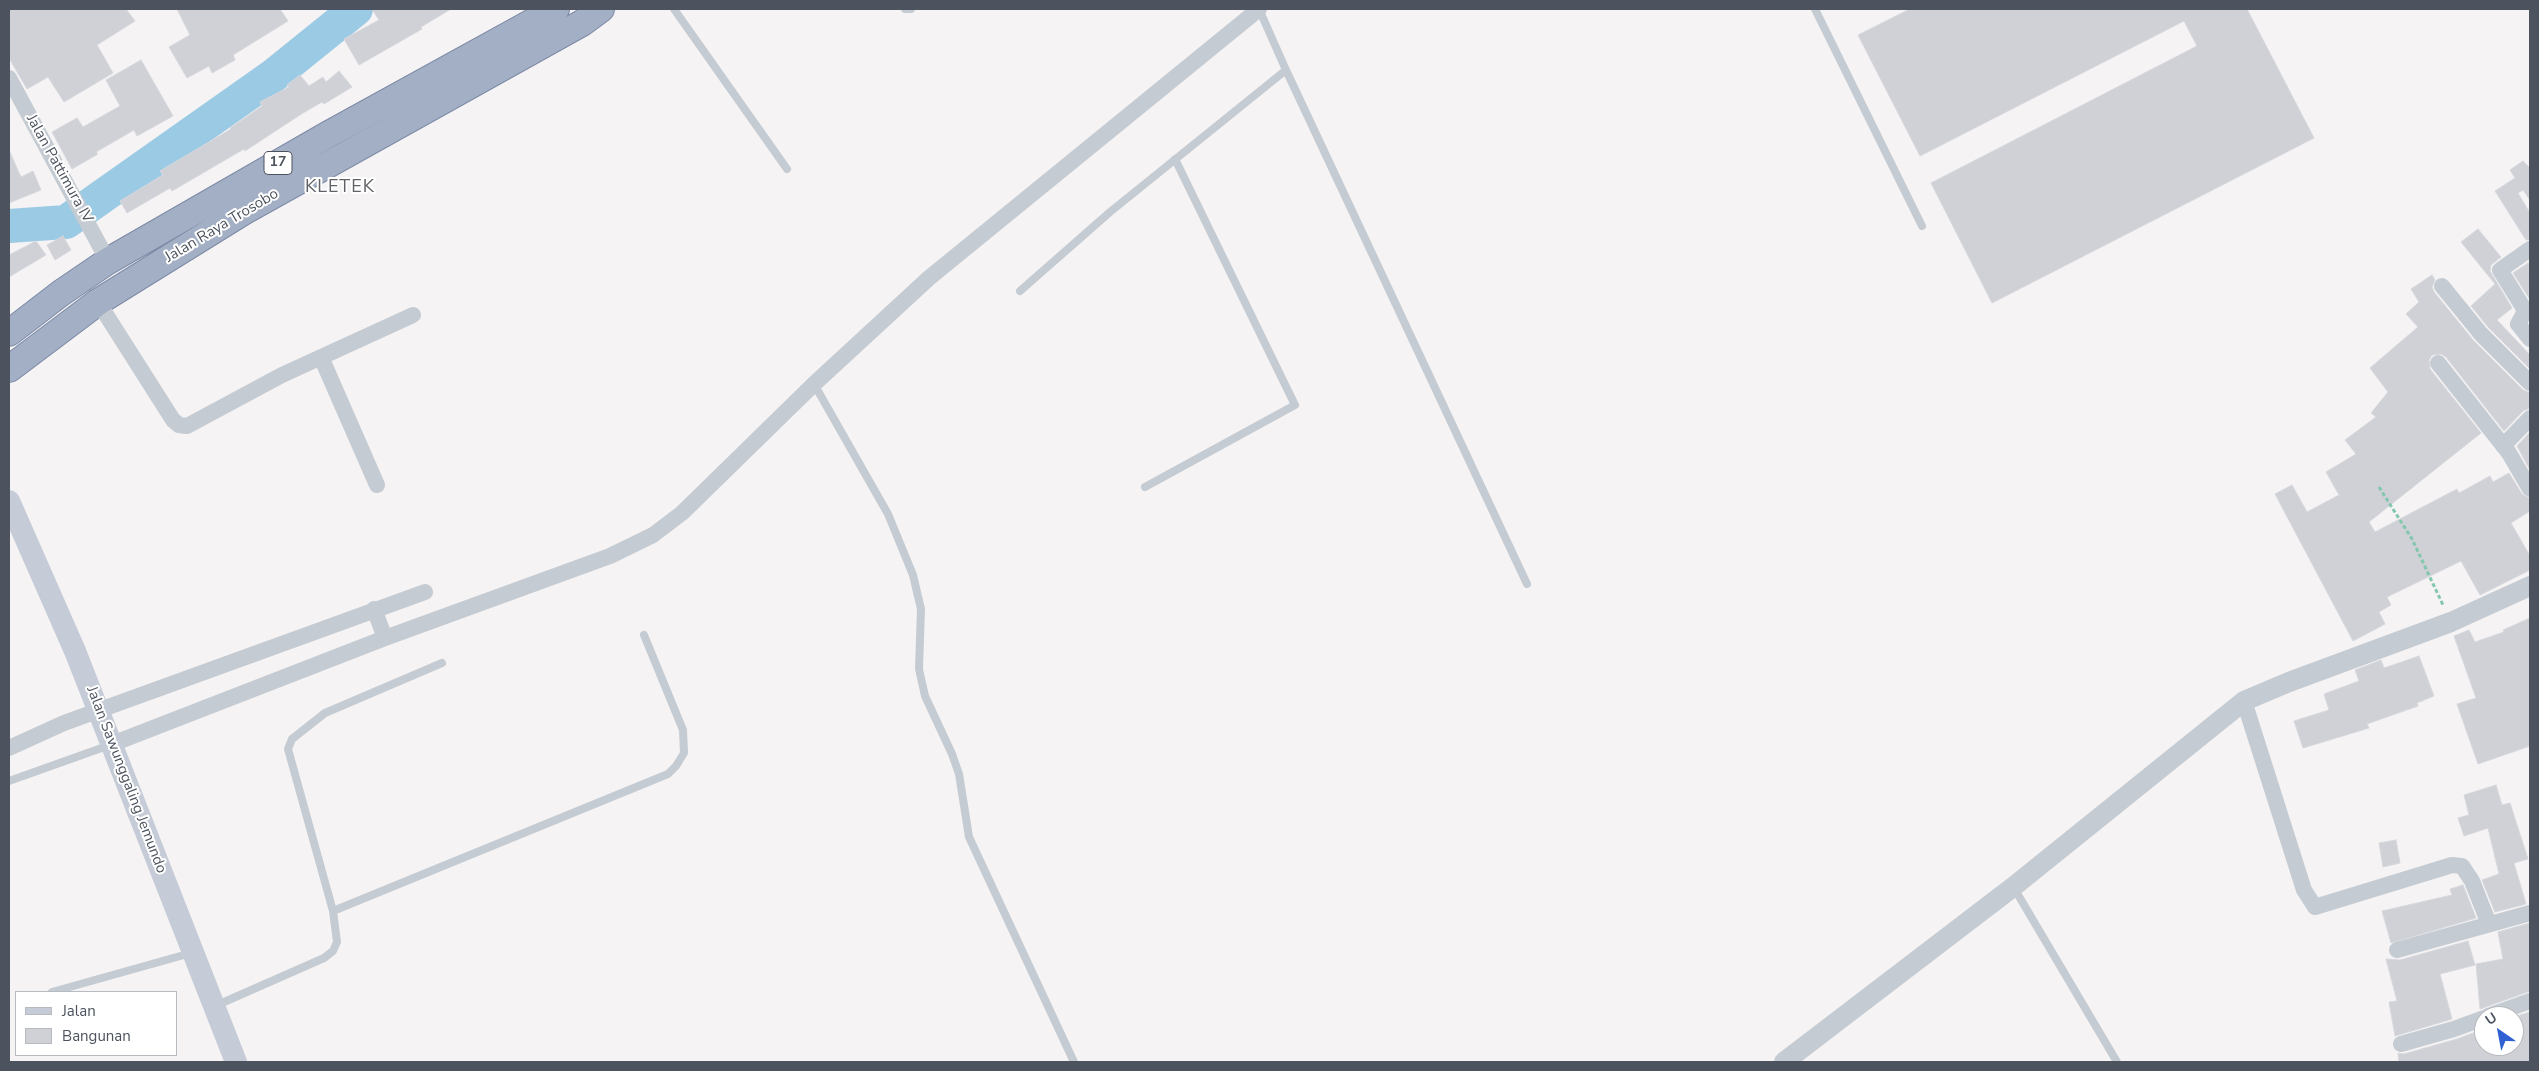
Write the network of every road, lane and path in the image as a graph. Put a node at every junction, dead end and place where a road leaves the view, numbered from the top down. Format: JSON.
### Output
{"nodes":[{"id":1,"x":556,"y":9,"type":"edge"},
{"id":2,"x":601,"y":9,"type":"edge"},
{"id":3,"x":674,"y":9,"type":"edge"},
{"id":4,"x":905,"y":9,"type":"edge"},
{"id":5,"x":910,"y":9,"type":"edge"},
{"id":6,"x":1259,"y":9,"type":"edge"},
{"id":7,"x":1815,"y":9,"type":"edge"},
{"id":8,"x":1286,"y":70,"type":"junction"},
{"id":9,"x":9,"y":78,"type":"edge"},
{"id":10,"x":1175,"y":159,"type":"junction"},
{"id":11,"x":787,"y":169,"type":"dead end"},
{"id":12,"x":1922,"y":226,"type":"dead end"},
{"id":13,"x":2530,"y":249,"type":"edge"},
{"id":14,"x":108,"y":261,"type":"junction"},
{"id":15,"x":2442,"y":286,"type":"dead end"},
{"id":16,"x":1020,"y":291,"type":"dead end"},
{"id":17,"x":98,"y":302,"type":"junction"},
{"id":18,"x":413,"y":316,"type":"dead end"},
{"id":19,"x":9,"y":333,"type":"edge"},
{"id":20,"x":2530,"y":339,"type":"edge"},
{"id":21,"x":321,"y":357,"type":"junction"},
{"id":22,"x":2438,"y":363,"type":"dead end"},
{"id":23,"x":9,"y":369,"type":"edge"},
{"id":24,"x":2530,"y":383,"type":"edge"},
{"id":25,"x":814,"y":384,"type":"junction"},
{"id":26,"x":2530,"y":418,"type":"edge"},
{"id":27,"x":2503,"y":446,"type":"junction"},
{"id":28,"x":377,"y":485,"type":"dead end"},
{"id":29,"x":2379,"y":486,"type":"dead end"},
{"id":30,"x":1145,"y":487,"type":"dead end"},
{"id":31,"x":2530,"y":490,"type":"edge"},
{"id":32,"x":9,"y":501,"type":"edge"},
{"id":33,"x":1527,"y":584,"type":"dead end"},
{"id":34,"x":2530,"y":586,"type":"edge"},
{"id":35,"x":426,"y":592,"type":"dead end"},
{"id":36,"x":2451,"y":622,"type":"junction"},
{"id":37,"x":379,"y":623,"type":"junction"},
{"id":38,"x":644,"y":635,"type":"dead end"},
{"id":39,"x":442,"y":663,"type":"dead end"},
{"id":40,"x":2244,"y":701,"type":"junction"},
{"id":41,"x":105,"y":728,"type":"junction"},
{"id":42,"x":9,"y":748,"type":"edge"},
{"id":43,"x":9,"y":782,"type":"edge"},
{"id":44,"x":2013,"y":887,"type":"junction"},
{"id":45,"x":333,"y":911,"type":"junction"},
{"id":46,"x":2530,"y":913,"type":"edge"},
{"id":47,"x":2488,"y":924,"type":"junction"},
{"id":48,"x":2397,"y":950,"type":"dead end"},
{"id":49,"x":193,"y":952,"type":"junction"},
{"id":50,"x":56,"y":991,"type":"edge"},
{"id":51,"x":2530,"y":1001,"type":"edge"},
{"id":52,"x":214,"y":1006,"type":"junction"},
{"id":53,"x":2516,"y":1006,"type":"edge"},
{"id":54,"x":2474,"y":1022,"type":"edge"},
{"id":55,"x":2401,"y":1044,"type":"dead end"},
{"id":56,"x":1788,"y":1061,"type":"edge"},
{"id":57,"x":236,"y":1062,"type":"edge"},
{"id":58,"x":1074,"y":1062,"type":"edge"},
{"id":59,"x":2117,"y":1062,"type":"edge"}],
"edges":[{"from":1,"to":14,"type":"highway","name":"Jalan Raya Trosobo","number":"17"},
{"from":2,"to":17,"type":"highway","name":"Jalan Raya Trosobo","number":"17"},
{"from":3,"to":11,"type":"lane"},
{"from":4,"to":5,"type":"lane"},
{"from":6,"to":8,"type":"lane"},
{"from":6,"to":25,"type":"street"},
{"from":7,"to":12,"type":"lane"},
{"from":8,"to":10,"type":"lane"},
{"from":8,"to":33,"type":"lane"},
{"from":9,"to":14,"type":"street","name":"Jalan Pattimura IV"},
{"from":10,"to":16,"type":"lane"},
{"from":10,"to":30,"type":"lane"},
{"from":13,"to":20,"type":"street"},
{"from":14,"to":19,"type":"highway","name":"Jalan Raya Trosobo","number":"17"},
{"from":15,"to":24,"type":"street"},
{"from":17,"to":21,"type":"street"},
{"from":17,"to":23,"type":"highway","name":"Jalan Raya Trosobo","number":"17"},
{"from":18,"to":21,"type":"street"},
{"from":21,"to":28,"type":"street"},
{"from":22,"to":27,"type":"street"},
{"from":25,"to":37,"type":"street"},
{"from":25,"to":58,"type":"lane"},
{"from":26,"to":27,"type":"street"},
{"from":27,"to":31,"type":"street"},
{"from":29,"to":36,"type":"path"},
{"from":32,"to":41,"type":"main road","name":"Jalan Sawunggaling Jemundo"},
{"from":34,"to":36,"type":"street"},
{"from":35,"to":37,"type":"street"},
{"from":36,"to":40,"type":"street"},
{"from":37,"to":41,"type":"street"},
{"from":37,"to":41,"type":"street"},
{"from":38,"to":45,"type":"lane"},
{"from":39,"to":45,"type":"lane"},
{"from":40,"to":44,"type":"street"},
{"from":40,"to":47,"type":"street"},
{"from":41,"to":42,"type":"street"},
{"from":41,"to":43,"type":"lane"},
{"from":41,"to":49,"type":"main road","name":"Jalan Sawunggaling Jemundo"},
{"from":44,"to":56,"type":"street"},
{"from":44,"to":59,"type":"lane"},
{"from":45,"to":52,"type":"lane"},
{"from":46,"to":47,"type":"street"},
{"from":47,"to":48,"type":"street"},
{"from":49,"to":50,"type":"lane"},
{"from":49,"to":52,"type":"main road","name":"Jalan Sawunggaling Jemundo"},
{"from":51,"to":53,"type":"street"},
{"from":52,"to":57,"type":"main road","name":"Jalan Sawunggaling Jemundo"},
{"from":54,"to":55,"type":"street"}]}
